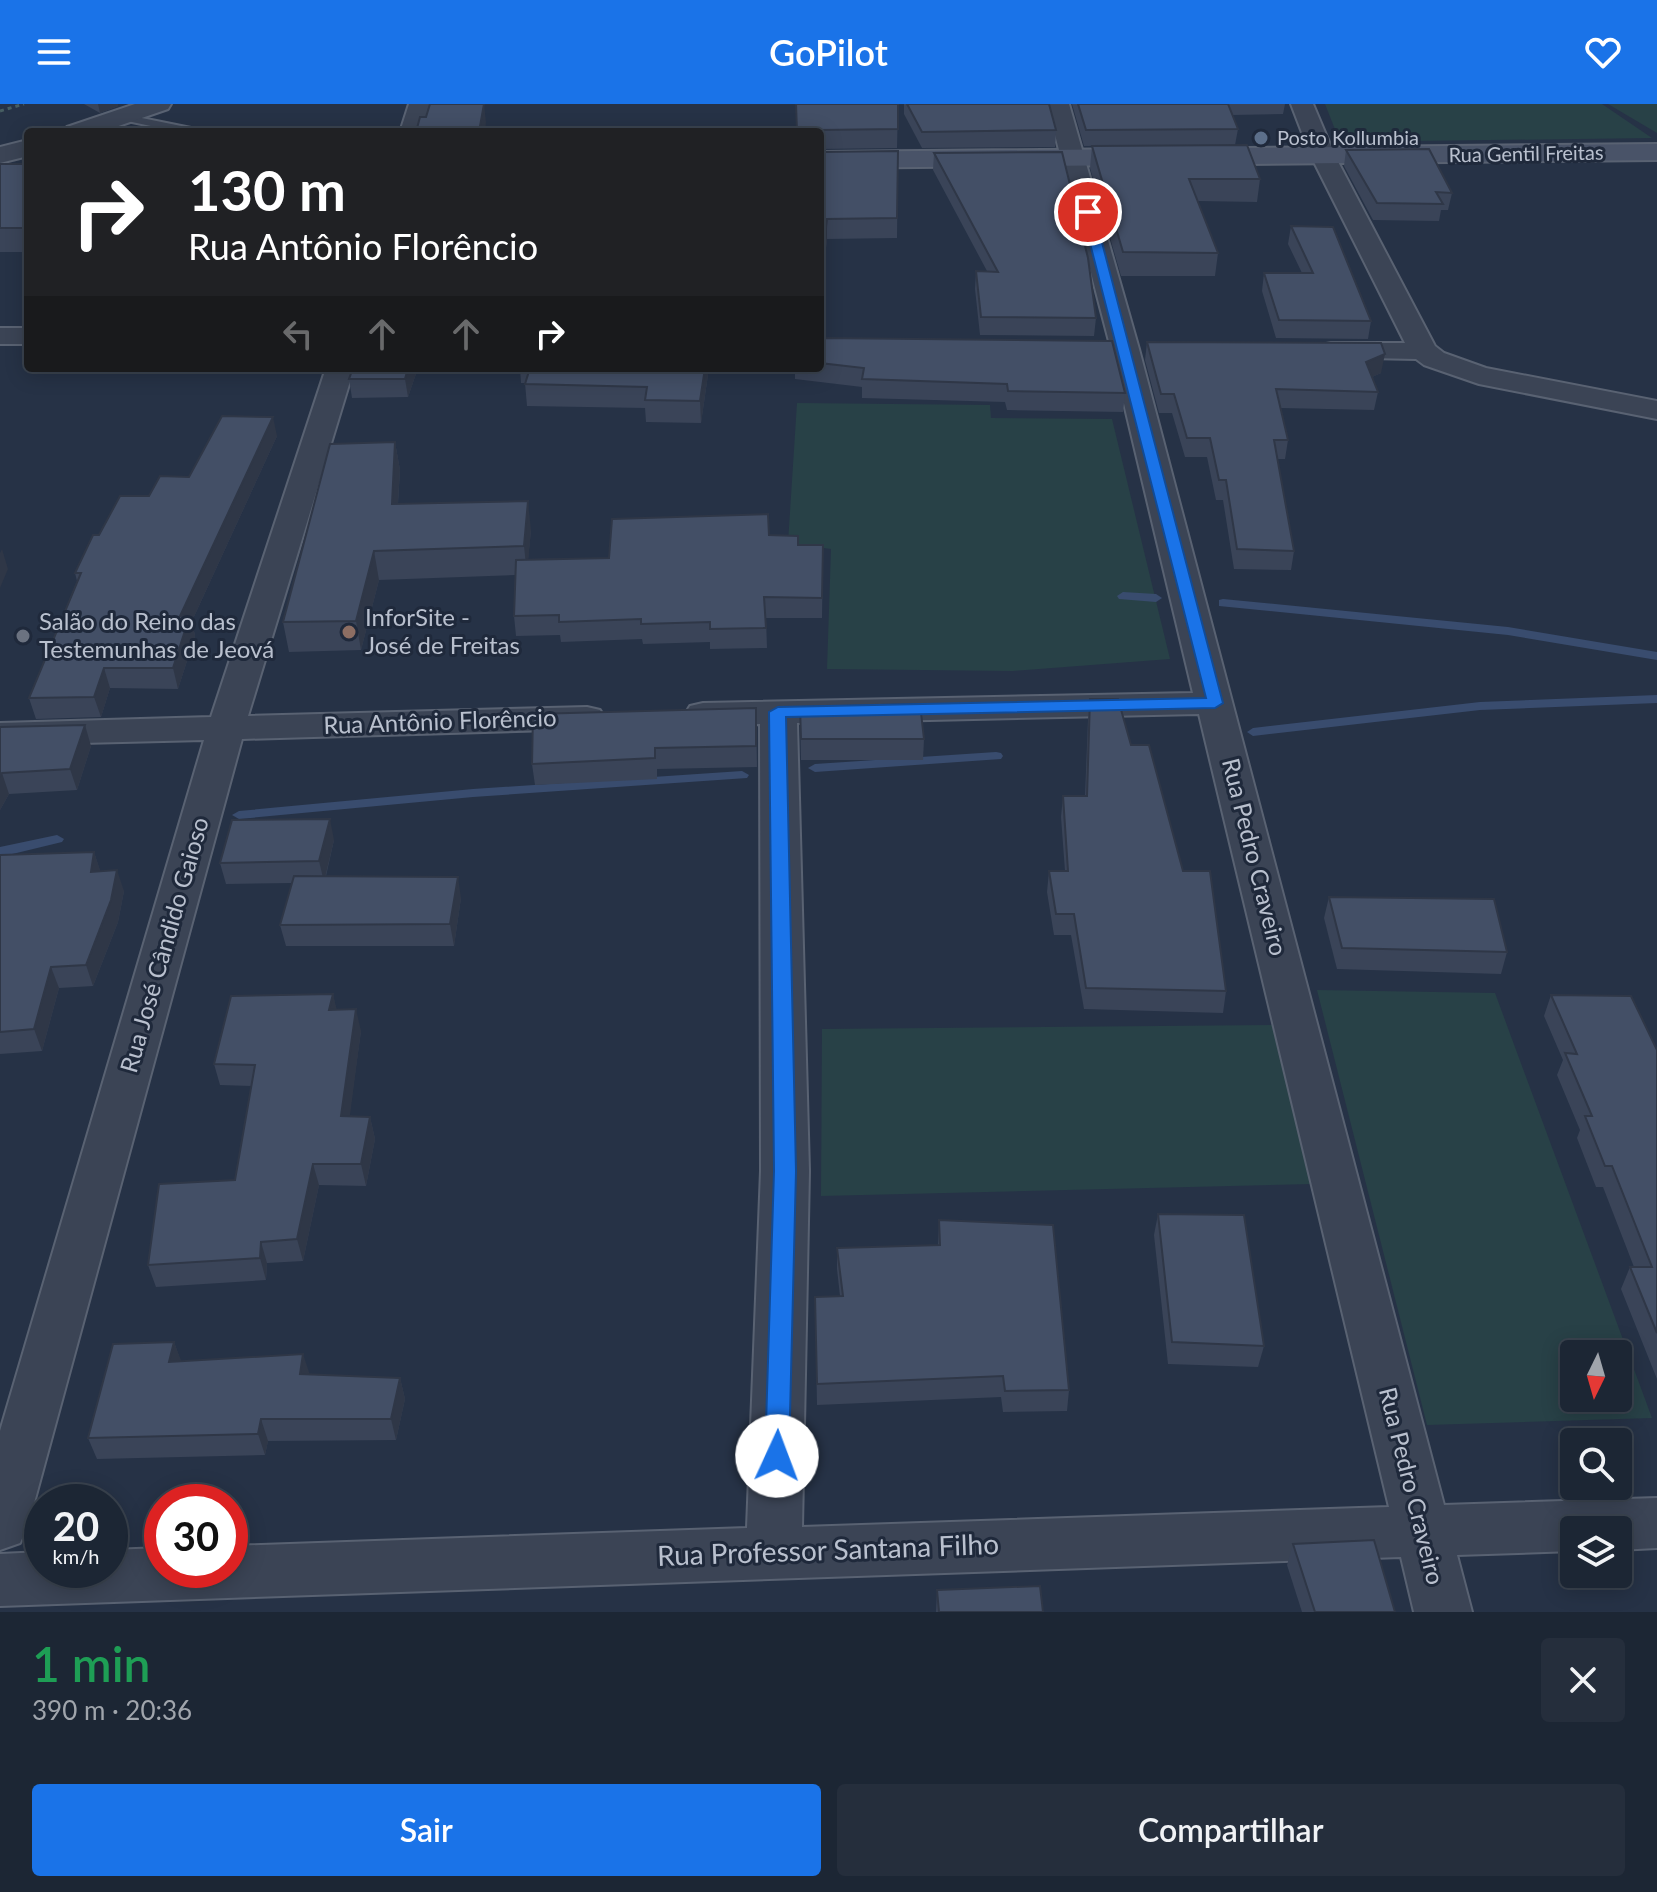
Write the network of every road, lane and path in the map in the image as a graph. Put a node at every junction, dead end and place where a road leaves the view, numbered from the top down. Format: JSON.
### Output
{"nodes":[{"id":1,"x":24,"y":104,"type":"edge"},
{"id":2,"x":159,"y":104,"type":"edge"},
{"id":3,"x":420,"y":104,"type":"edge"},
{"id":4,"x":1058,"y":104,"type":"edge"},
{"id":5,"x":1302,"y":104,"type":"edge"},
{"id":6,"x":0,"y":111,"type":"edge"},
{"id":7,"x":122,"y":117,"type":"junction"},
{"id":8,"x":88,"y":128,"type":"edge"},
{"id":9,"x":176,"y":128,"type":"edge"},
{"id":10,"x":413,"y":128,"type":"edge"},
{"id":11,"x":24,"y":149,"type":"edge"},
{"id":12,"x":1657,"y":152,"type":"edge"},
{"id":13,"x":0,"y":155,"type":"edge"},
{"id":14,"x":1323,"y":156,"type":"junction"},
{"id":15,"x":1073,"y":157,"type":"junction"},
{"id":16,"x":824,"y":160,"type":"edge"},
{"id":17,"x":24,"y":170,"type":"edge"},
{"id":18,"x":0,"y":171,"type":"edge"},
{"id":19,"x":0,"y":336,"type":"edge"},
{"id":20,"x":24,"y":336,"type":"edge"},
{"id":21,"x":1305,"y":351,"type":"edge"},
{"id":22,"x":1423,"y":351,"type":"junction"},
{"id":23,"x":339,"y":372,"type":"edge"},
{"id":24,"x":1657,"y":410,"type":"edge"},
{"id":25,"x":1215,"y":703,"type":"junction"},
{"id":26,"x":778,"y":712,"type":"junction"},
{"id":27,"x":667,"y":715,"type":"edge"},
{"id":28,"x":620,"y":717,"type":"edge"},
{"id":29,"x":226,"y":728,"type":"junction"},
{"id":30,"x":0,"y":734,"type":"edge"},
{"id":31,"x":1657,"y":1523,"type":"edge"},
{"id":32,"x":0,"y":1525,"type":"edge"},
{"id":33,"x":1422,"y":1530,"type":"junction"},
{"id":34,"x":774,"y":1551,"type":"junction"},
{"id":35,"x":0,"y":1580,"type":"edge"},
{"id":36,"x":1443,"y":1612,"type":"edge"}],
"edges":[{"from":1,"to":6,"type":"path"},
{"from":2,"to":7,"type":"street"},
{"from":3,"to":10,"type":"street"},
{"from":4,"to":15,"type":"street","name":"Rua Pedro Craveiro"},
{"from":5,"to":14,"type":"street"},
{"from":7,"to":8,"type":"street"},
{"from":7,"to":9,"type":"lane"},
{"from":11,"to":13,"type":"street"},
{"from":12,"to":14,"type":"main road","name":"Rua Gentil Freitas"},
{"from":14,"to":15,"type":"main road","name":"Rua Gentil Freitas"},
{"from":14,"to":22,"type":"street"},
{"from":15,"to":16,"type":"main road","name":"Rua Gentil Freitas"},
{"from":15,"to":25,"type":"street","name":"Rua Pedro Craveiro"},
{"from":17,"to":18,"type":"main road"},
{"from":19,"to":20,"type":"street"},
{"from":21,"to":22,"type":"street"},
{"from":22,"to":24,"type":"street"},
{"from":23,"to":29,"type":"street","name":"Rua José Cândido Gaioso"},
{"from":25,"to":26,"type":"street"},
{"from":25,"to":33,"type":"street","name":"Rua Pedro Craveiro"},
{"from":26,"to":27,"type":"street"},
{"from":26,"to":34,"type":"street"},
{"from":28,"to":29,"type":"street","name":"Rua Antônio Florêncio"},
{"from":29,"to":30,"type":"street","name":"Rua Antônio Florêncio"},
{"from":29,"to":32,"type":"street","name":"Rua José Cândido Gaioso"},
{"from":31,"to":33,"type":"street","name":"Rua Professor Santana Filho"},
{"from":33,"to":34,"type":"street","name":"Rua Professor Santana Filho"},
{"from":33,"to":36,"type":"street","name":"Rua Pedro Craveiro"},
{"from":34,"to":35,"type":"street","name":"Rua Professor Santana Filho"}]}
